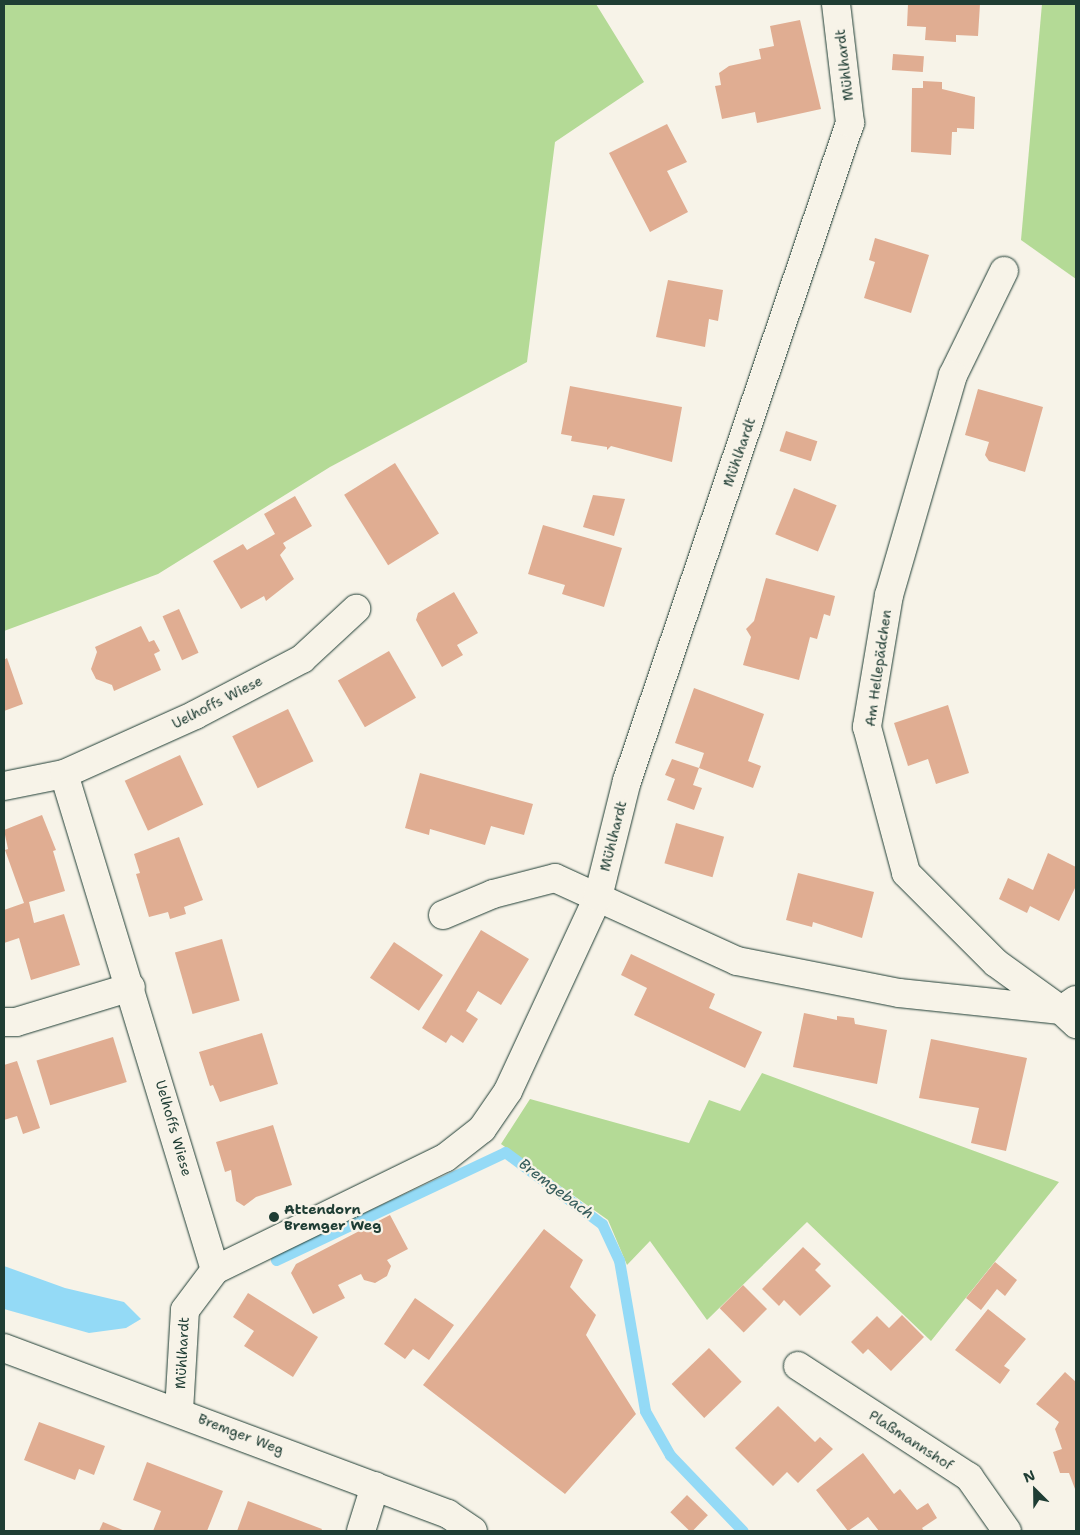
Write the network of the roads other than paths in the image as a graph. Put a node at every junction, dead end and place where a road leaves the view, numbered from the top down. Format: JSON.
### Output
{"nodes":[{"id":1,"x":836,"y":4,"type":"edge"},
{"id":2,"x":1004,"y":271,"type":"dead end"},
{"id":3,"x":356,"y":609,"type":"dead end"},
{"id":4,"x":64,"y":774,"type":"junction"},
{"id":5,"x":4,"y":786,"type":"edge"},
{"id":6,"x":598,"y":897,"type":"junction"},
{"id":7,"x":443,"y":915,"type":"dead end"},
{"id":8,"x":131,"y":988,"type":"junction"},
{"id":9,"x":1071,"y":1012,"type":"edge"},
{"id":10,"x":4,"y":1022,"type":"edge"},
{"id":11,"x":214,"y":1270,"type":"junction"},
{"id":12,"x":4,"y":1348,"type":"edge"},
{"id":13,"x":798,"y":1366,"type":"dead end"},
{"id":14,"x":179,"y":1410,"type":"junction"},
{"id":15,"x":375,"y":1486,"type":"junction"},
{"id":16,"x":361,"y":1531,"type":"edge"},
{"id":17,"x":473,"y":1531,"type":"edge"},
{"id":18,"x":1007,"y":1531,"type":"edge"}],
"edges":[{"from":1,"to":6,"type":"street","name":"Mühlhardt"},
{"from":2,"to":9,"type":"street","name":"Am Hellepädchen"},
{"from":3,"to":4,"type":"street","name":"Uelhoffs Wiese"},
{"from":4,"to":5,"type":"street","name":"Uelhoffs Wiese"},
{"from":4,"to":8,"type":"street","name":"Uelhoffs Wiese"},
{"from":6,"to":7,"type":"street"},
{"from":6,"to":9,"type":"street","name":"Am Hellepädchen"},
{"from":6,"to":11,"type":"street","name":"Mühlhardt"},
{"from":8,"to":10,"type":"street"},
{"from":8,"to":11,"type":"street","name":"Uelhoffs Wiese"},
{"from":11,"to":14,"type":"street","name":"Mühlhardt"},
{"from":12,"to":14,"type":"street","name":"Bremger Weg"},
{"from":13,"to":18,"type":"street","name":"Plaßmannshof"},
{"from":14,"to":15,"type":"street","name":"Bremger Weg"},
{"from":15,"to":16,"type":"street"},
{"from":15,"to":17,"type":"street","name":"Bremger Weg"}]}
